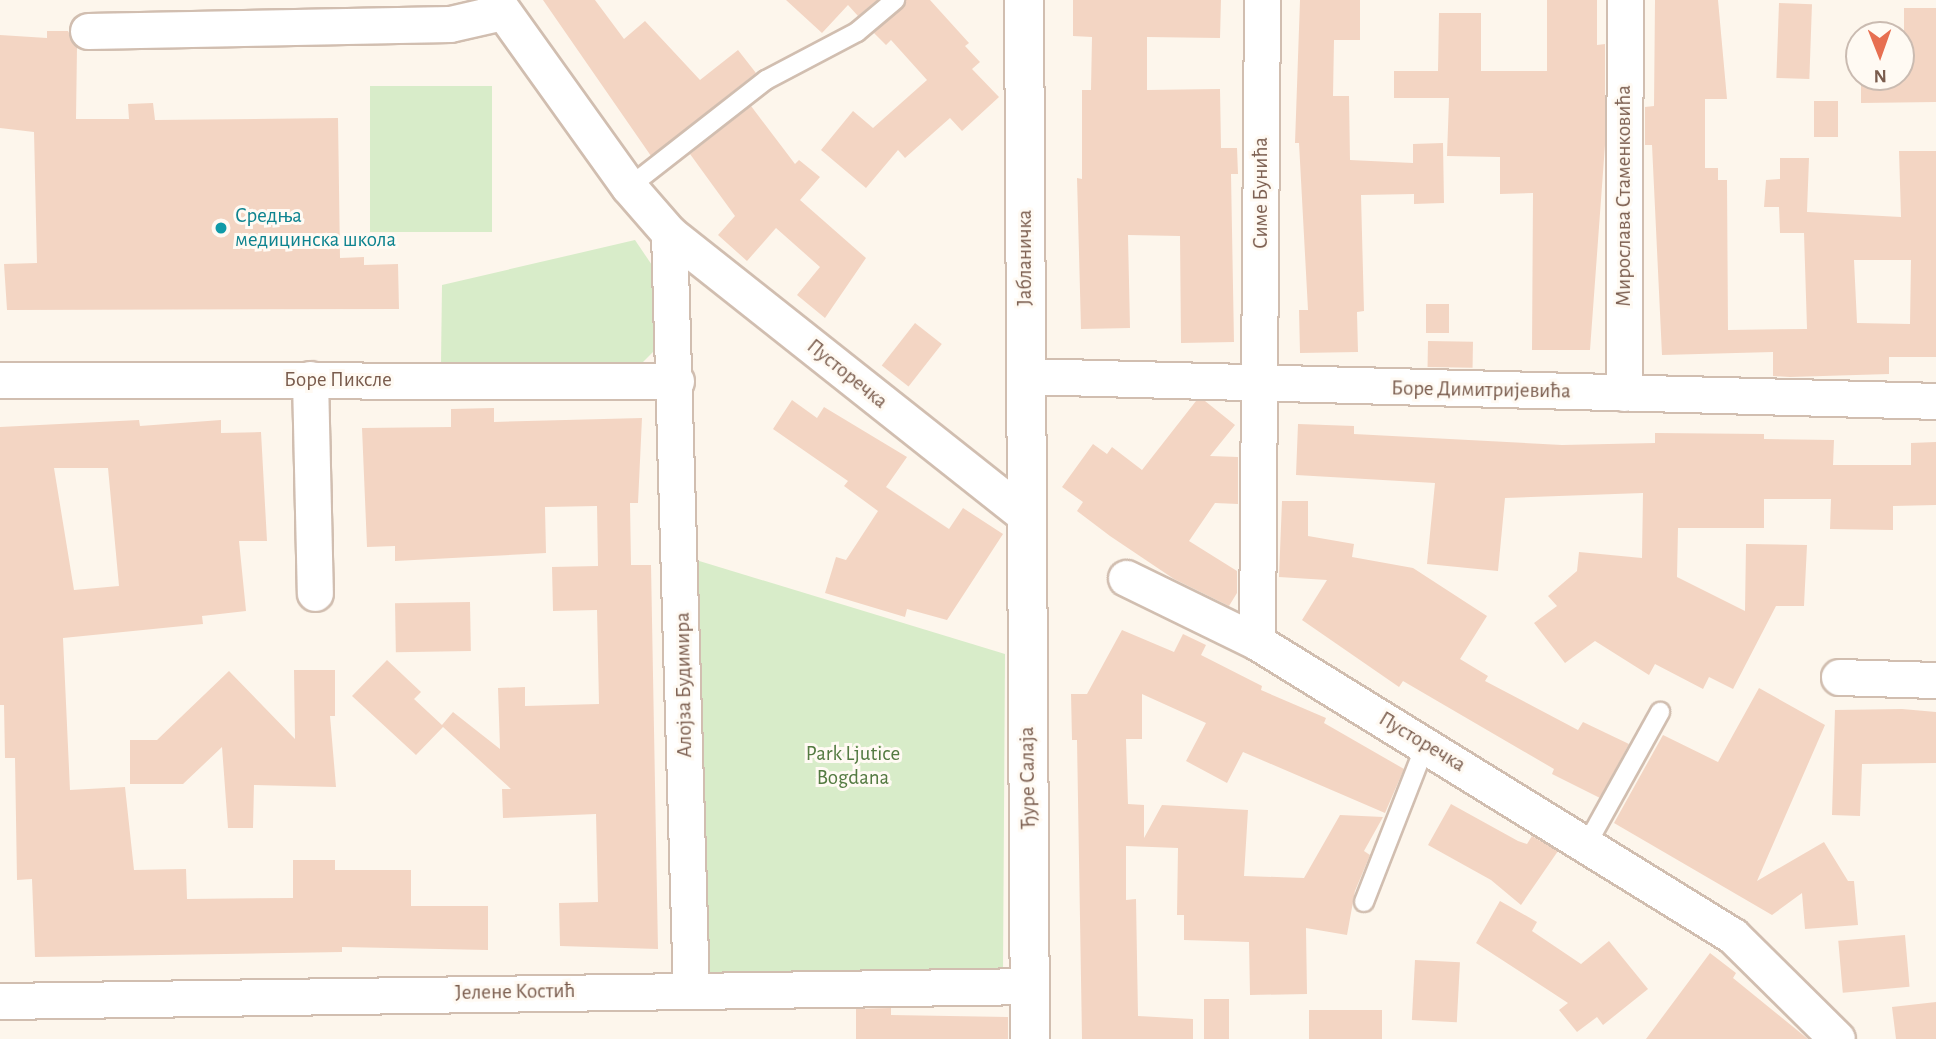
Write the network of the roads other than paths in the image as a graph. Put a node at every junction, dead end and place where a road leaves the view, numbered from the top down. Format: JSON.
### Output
{"nodes":[{"id":1,"x":895,"y":0,"type":"edge"},
{"id":2,"x":1024,"y":0,"type":"edge"},
{"id":3,"x":1262,"y":0,"type":"edge"},
{"id":4,"x":1625,"y":0,"type":"edge"},
{"id":5,"x":499,"y":6,"type":"edge"},
{"id":6,"x":88,"y":31,"type":"dead end"},
{"id":7,"x":629,"y":187,"type":"junction"},
{"id":8,"x":669,"y":233,"type":"junction"},
{"id":9,"x":1026,"y":376,"type":"junction"},
{"id":10,"x":310,"y":379,"type":"junction"},
{"id":11,"x":0,"y":380,"type":"edge"},
{"id":12,"x":676,"y":381,"type":"junction"},
{"id":13,"x":1261,"y":386,"type":"junction"},
{"id":14,"x":1624,"y":393,"type":"junction"},
{"id":15,"x":1936,"y":401,"type":"edge"},
{"id":16,"x":1026,"y":516,"type":"junction"},
{"id":17,"x":1126,"y":578,"type":"dead end"},
{"id":18,"x":315,"y":593,"type":"dead end"},
{"id":19,"x":1257,"y":642,"type":"junction"},
{"id":20,"x":1839,"y":677,"type":"dead end"},
{"id":21,"x":1936,"y":680,"type":"edge"},
{"id":22,"x":1660,"y":712,"type":"dead end"},
{"id":23,"x":1426,"y":744,"type":"junction"},
{"id":24,"x":1588,"y":842,"type":"junction"},
{"id":25,"x":1364,"y":902,"type":"dead end"},
{"id":26,"x":1030,"y":986,"type":"junction"},
{"id":27,"x":691,"y":990,"type":"junction"},
{"id":28,"x":0,"y":1001,"type":"edge"},
{"id":29,"x":1030,"y":1039,"type":"edge"},
{"id":30,"x":1837,"y":1039,"type":"edge"}],
"edges":[{"from":1,"to":7,"type":"lane"},
{"from":2,"to":9,"type":"street","name":"Јабланичка"},
{"from":3,"to":13,"type":"street","name":"Симе Бунића"},
{"from":4,"to":14,"type":"street","name":"Мирослава Стаменковића"},
{"from":5,"to":6,"type":"street"},
{"from":5,"to":7,"type":"street","name":"Пусторечка"},
{"from":7,"to":8,"type":"street","name":"Пусторечка"},
{"from":8,"to":12,"type":"street"},
{"from":8,"to":16,"type":"street","name":"Пусторечка"},
{"from":9,"to":13,"type":"street","name":"Боре Димитријевића"},
{"from":9,"to":16,"type":"street","name":"Јабланичка"},
{"from":10,"to":11,"type":"street","name":"Боре Пиксле"},
{"from":10,"to":12,"type":"street","name":"Боре Пиксле"},
{"from":10,"to":18,"type":"street"},
{"from":12,"to":27,"type":"street","name":"Алојза Будимира"},
{"from":13,"to":14,"type":"street","name":"Боре Димитријевића"},
{"from":13,"to":19,"type":"street"},
{"from":14,"to":15,"type":"street","name":"Боре Димитријевића"},
{"from":16,"to":26,"type":"street","name":"Ђуре Салаја"},
{"from":17,"to":19,"type":"street","name":"Пусторечка"},
{"from":19,"to":23,"type":"street","name":"Пусторечка"},
{"from":20,"to":21,"type":"street"},
{"from":22,"to":24,"type":"lane"},
{"from":23,"to":24,"type":"street","name":"Пусторечка"},
{"from":23,"to":25,"type":"lane"},
{"from":24,"to":30,"type":"street","name":"Пусторечка"},
{"from":26,"to":27,"type":"street","name":"Јелене Костић"},
{"from":26,"to":29,"type":"street","name":"Ђуре Салаја"},
{"from":27,"to":28,"type":"street","name":"Јелене Костић"}]}
